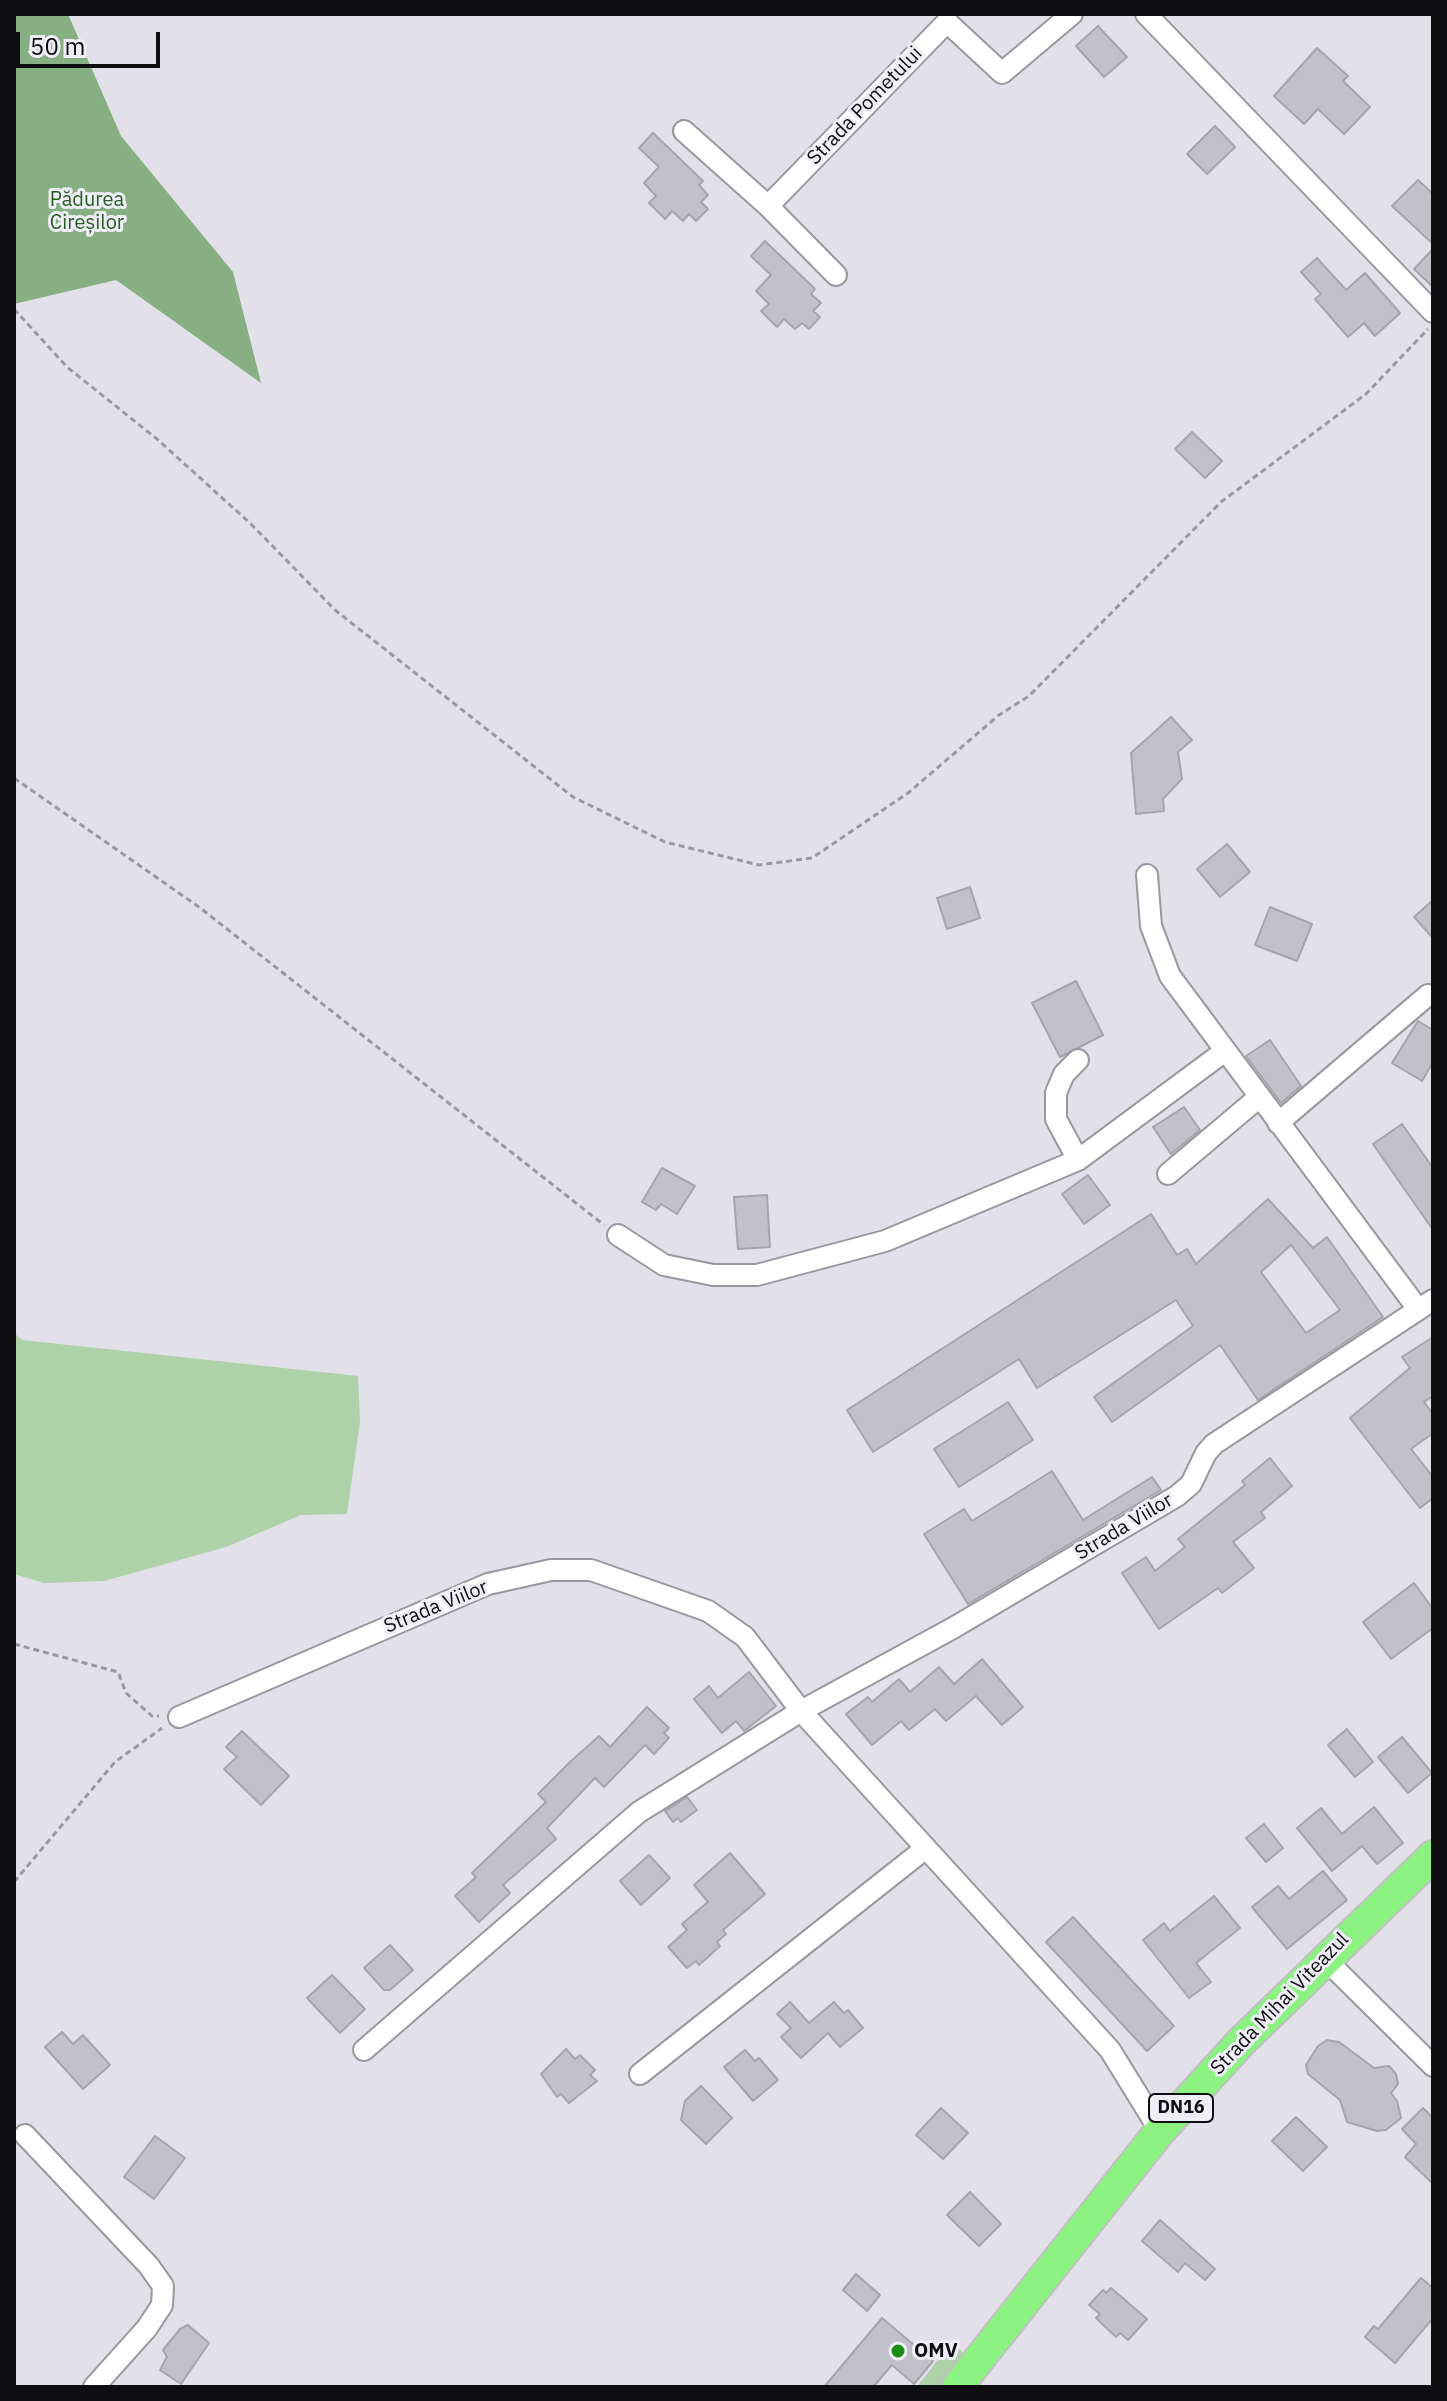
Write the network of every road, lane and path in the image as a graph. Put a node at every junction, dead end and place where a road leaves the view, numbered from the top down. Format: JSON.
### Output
{"nodes":[{"id":1,"x":1072,"y":14,"type":"edge"},
{"id":2,"x":1146,"y":14,"type":"edge"},
{"id":3,"x":684,"y":131,"type":"dead end"},
{"id":4,"x":768,"y":206,"type":"junction"},
{"id":5,"x":836,"y":275,"type":"dead end"},
{"id":6,"x":14,"y":309,"type":"edge"},
{"id":7,"x":1433,"y":312,"type":"edge"},
{"id":8,"x":1433,"y":323,"type":"edge"},
{"id":9,"x":14,"y":778,"type":"edge"},
{"id":10,"x":1147,"y":875,"type":"dead end"},
{"id":11,"x":1428,"y":995,"type":"dead end"},
{"id":12,"x":1225,"y":1051,"type":"junction"},
{"id":13,"x":1078,"y":1060,"type":"dead end"},
{"id":14,"x":1258,"y":1098,"type":"junction"},
{"id":15,"x":1278,"y":1123,"type":"junction"},
{"id":16,"x":1078,"y":1160,"type":"junction"},
{"id":17,"x":1168,"y":1174,"type":"dead end"},
{"id":18,"x":618,"y":1235,"type":"joint"},
{"id":19,"x":1426,"y":1305,"type":"edge"},
{"id":20,"x":14,"y":1644,"type":"edge"},
{"id":21,"x":801,"y":1711,"type":"junction"},
{"id":22,"x":179,"y":1717,"type":"junction"},
{"id":23,"x":926,"y":1848,"type":"junction"},
{"id":24,"x":1433,"y":1856,"type":"edge"},
{"id":25,"x":14,"y":1882,"type":"edge"},
{"id":26,"x":1324,"y":1958,"type":"junction"},
{"id":27,"x":364,"y":2050,"type":"dead end"},
{"id":28,"x":1433,"y":2066,"type":"edge"},
{"id":29,"x":640,"y":2074,"type":"dead end"},
{"id":30,"x":1160,"y":2131,"type":"junction"},
{"id":31,"x":25,"y":2135,"type":"dead end"},
{"id":32,"x":94,"y":2387,"type":"edge"},
{"id":33,"x":957,"y":2387,"type":"edge"}],
"edges":[{"from":1,"to":4,"type":"street","name":"Strada Pometului"},
{"from":2,"to":7,"type":"street"},
{"from":3,"to":4,"type":"street"},
{"from":4,"to":5,"type":"street"},
{"from":6,"to":8,"type":"path"},
{"from":9,"to":18,"type":"path"},
{"from":10,"to":12,"type":"street","name":"Strada Viilor"},
{"from":11,"to":15,"type":"street"},
{"from":12,"to":14,"type":"street","name":"Strada Viilor"},
{"from":12,"to":16,"type":"street"},
{"from":13,"to":16,"type":"street"},
{"from":14,"to":15,"type":"street","name":"Strada Viilor"},
{"from":14,"to":17,"type":"street"},
{"from":15,"to":19,"type":"street","name":"Strada Viilor"},
{"from":16,"to":18,"type":"street"},
{"from":19,"to":21,"type":"street","name":"Strada Viilor"},
{"from":20,"to":22,"type":"path"},
{"from":21,"to":22,"type":"street","name":"Strada Viilor"},
{"from":21,"to":23,"type":"street","name":"Strada Viilor"},
{"from":21,"to":27,"type":"street","name":"Strada Viilor"},
{"from":22,"to":25,"type":"path"},
{"from":23,"to":29,"type":"street"},
{"from":23,"to":30,"type":"street","name":"Strada Viilor"},
{"from":24,"to":26,"type":"highway","name":"Strada Mihai Viteazul","number":"DN16"},
{"from":26,"to":28,"type":"street"},
{"from":26,"to":30,"type":"highway","name":"Strada Mihai Viteazul","number":"DN16"},
{"from":30,"to":33,"type":"highway","name":"Strada Mihai Viteazul","number":"DN16"},
{"from":31,"to":32,"type":"street"}]}
